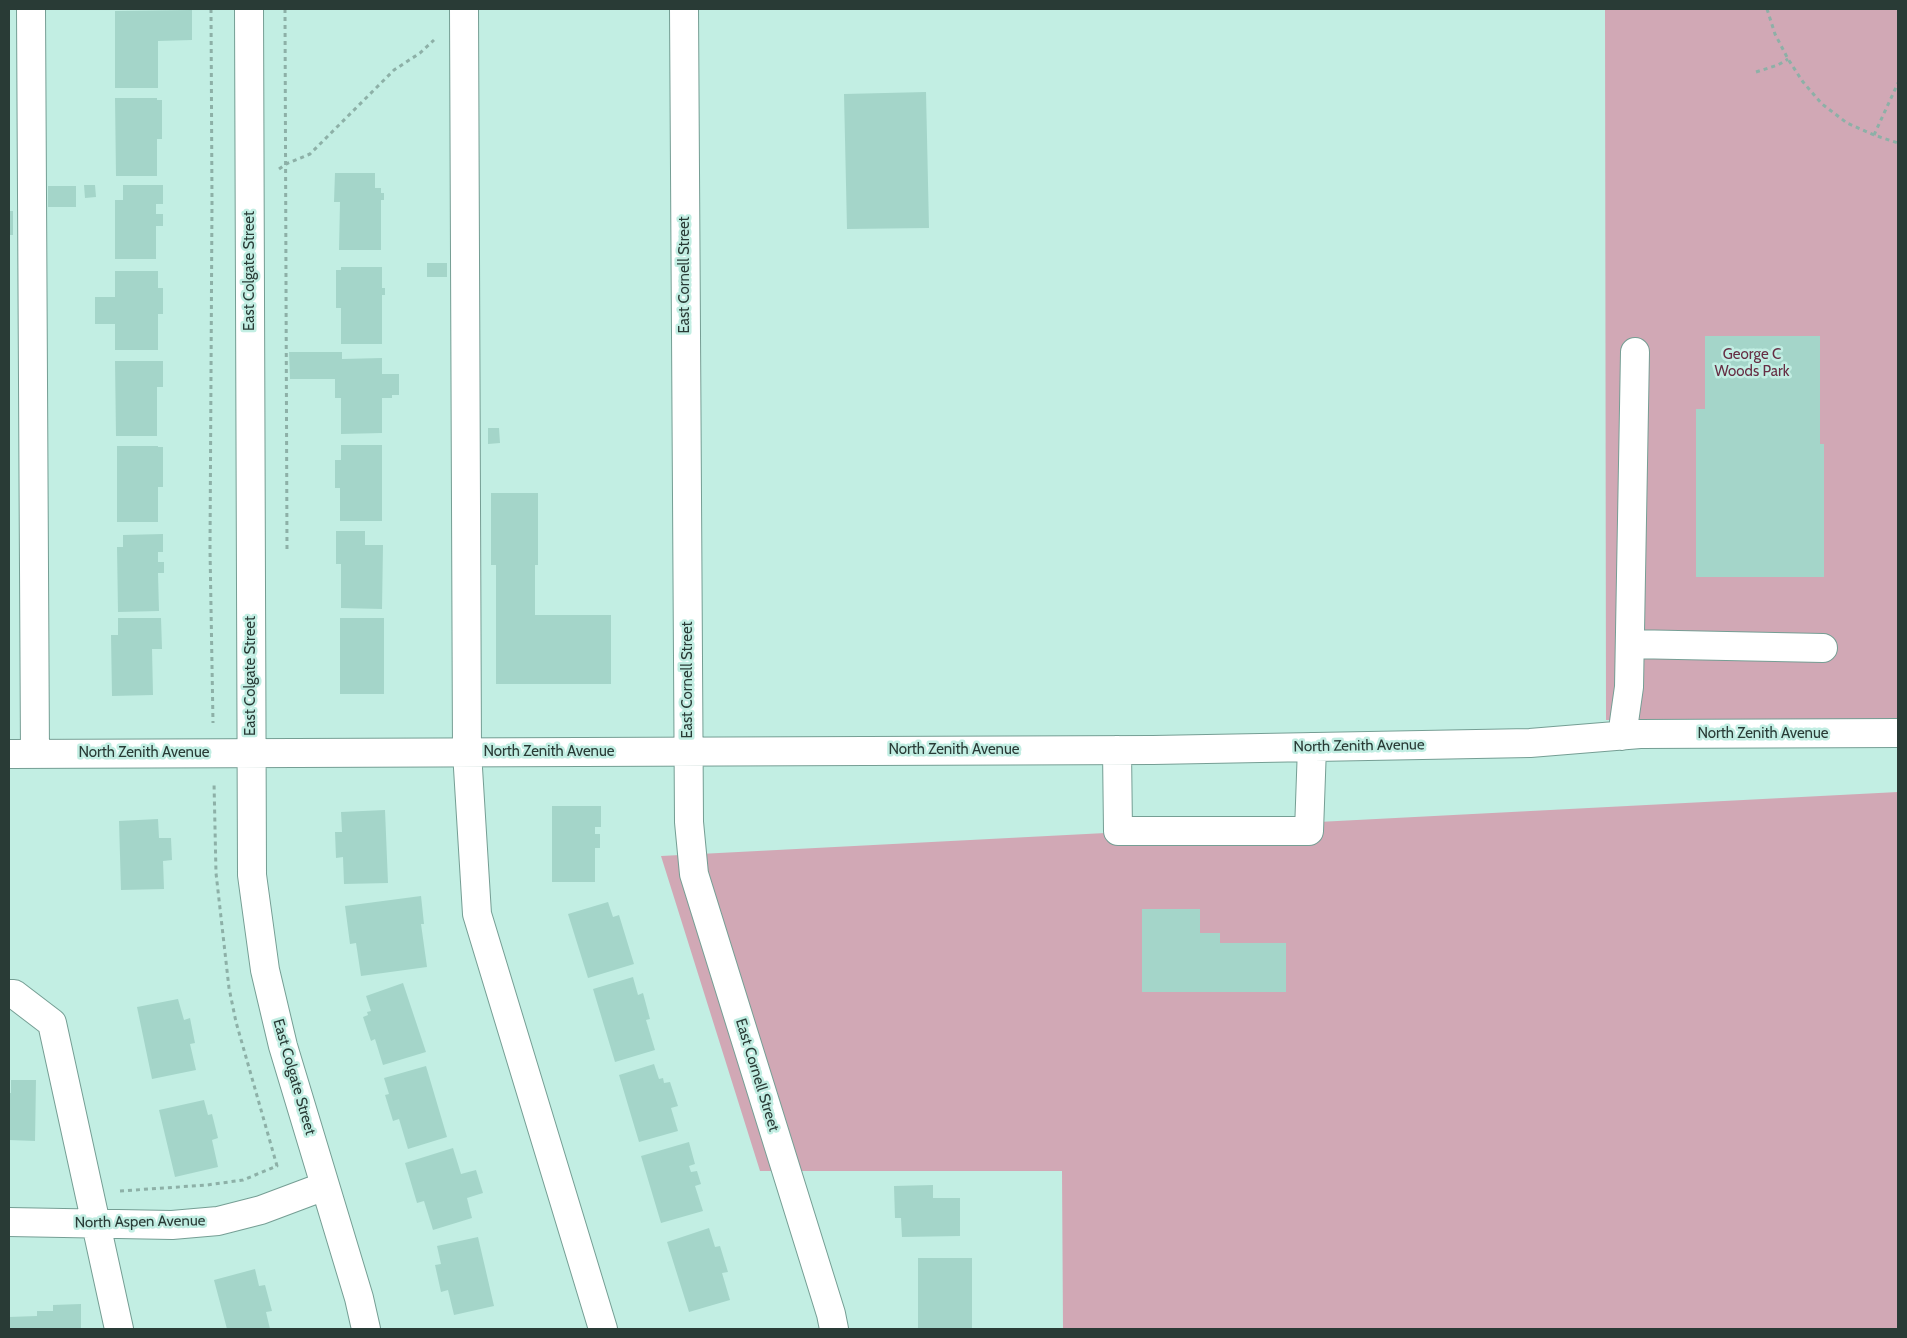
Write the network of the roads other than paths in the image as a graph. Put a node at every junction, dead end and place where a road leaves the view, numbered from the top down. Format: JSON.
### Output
{"nodes":[{"id":1,"x":31,"y":9,"type":"edge"},
{"id":2,"x":249,"y":9,"type":"edge"},
{"id":3,"x":684,"y":9,"type":"edge"},
{"id":4,"x":464,"y":12,"type":"edge"},
{"id":5,"x":1635,"y":352,"type":"dead end"},
{"id":6,"x":1630,"y":644,"type":"junction"},
{"id":7,"x":1823,"y":648,"type":"dead end"},
{"id":8,"x":1898,"y":733,"type":"edge"},
{"id":9,"x":1622,"y":736,"type":"junction"},
{"id":10,"x":1312,"y":747,"type":"junction"},
{"id":11,"x":1117,"y":750,"type":"junction"},
{"id":12,"x":688,"y":751,"type":"junction"},
{"id":13,"x":467,"y":752,"type":"junction"},
{"id":14,"x":252,"y":753,"type":"junction"},
{"id":15,"x":22,"y":754,"type":"edge"},
{"id":16,"x":9,"y":994,"type":"edge"},
{"id":17,"x":325,"y":1186,"type":"junction"},
{"id":18,"x":9,"y":1222,"type":"edge"},
{"id":19,"x":96,"y":1223,"type":"junction"},
{"id":20,"x":119,"y":1329,"type":"edge"},
{"id":21,"x":366,"y":1329,"type":"edge"},
{"id":22,"x":603,"y":1329,"type":"edge"},
{"id":23,"x":834,"y":1329,"type":"edge"}],
"edges":[{"from":1,"to":15,"type":"street"},
{"from":2,"to":14,"type":"street","name":"East Colgate Street"},
{"from":3,"to":12,"type":"street","name":"East Cornell Street"},
{"from":4,"to":13,"type":"street"},
{"from":5,"to":6,"type":"street"},
{"from":6,"to":7,"type":"street"},
{"from":6,"to":9,"type":"street"},
{"from":8,"to":9,"type":"street","name":"North Zenith Avenue"},
{"from":9,"to":10,"type":"street","name":"North Zenith Avenue"},
{"from":10,"to":11,"type":"street","name":"North Zenith Avenue"},
{"from":10,"to":11,"type":"street"},
{"from":11,"to":12,"type":"street","name":"North Zenith Avenue"},
{"from":12,"to":13,"type":"street","name":"North Zenith Avenue"},
{"from":12,"to":23,"type":"street","name":"East Cornell Street"},
{"from":13,"to":14,"type":"street","name":"North Zenith Avenue"},
{"from":13,"to":22,"type":"street"},
{"from":14,"to":15,"type":"street","name":"North Zenith Avenue"},
{"from":14,"to":17,"type":"street","name":"East Colgate Street"},
{"from":16,"to":19,"type":"street"},
{"from":17,"to":19,"type":"street","name":"North Aspen Avenue"},
{"from":17,"to":21,"type":"street","name":"East Colgate Street"},
{"from":18,"to":19,"type":"street","name":"North Aspen Avenue"},
{"from":19,"to":20,"type":"street"}]}
